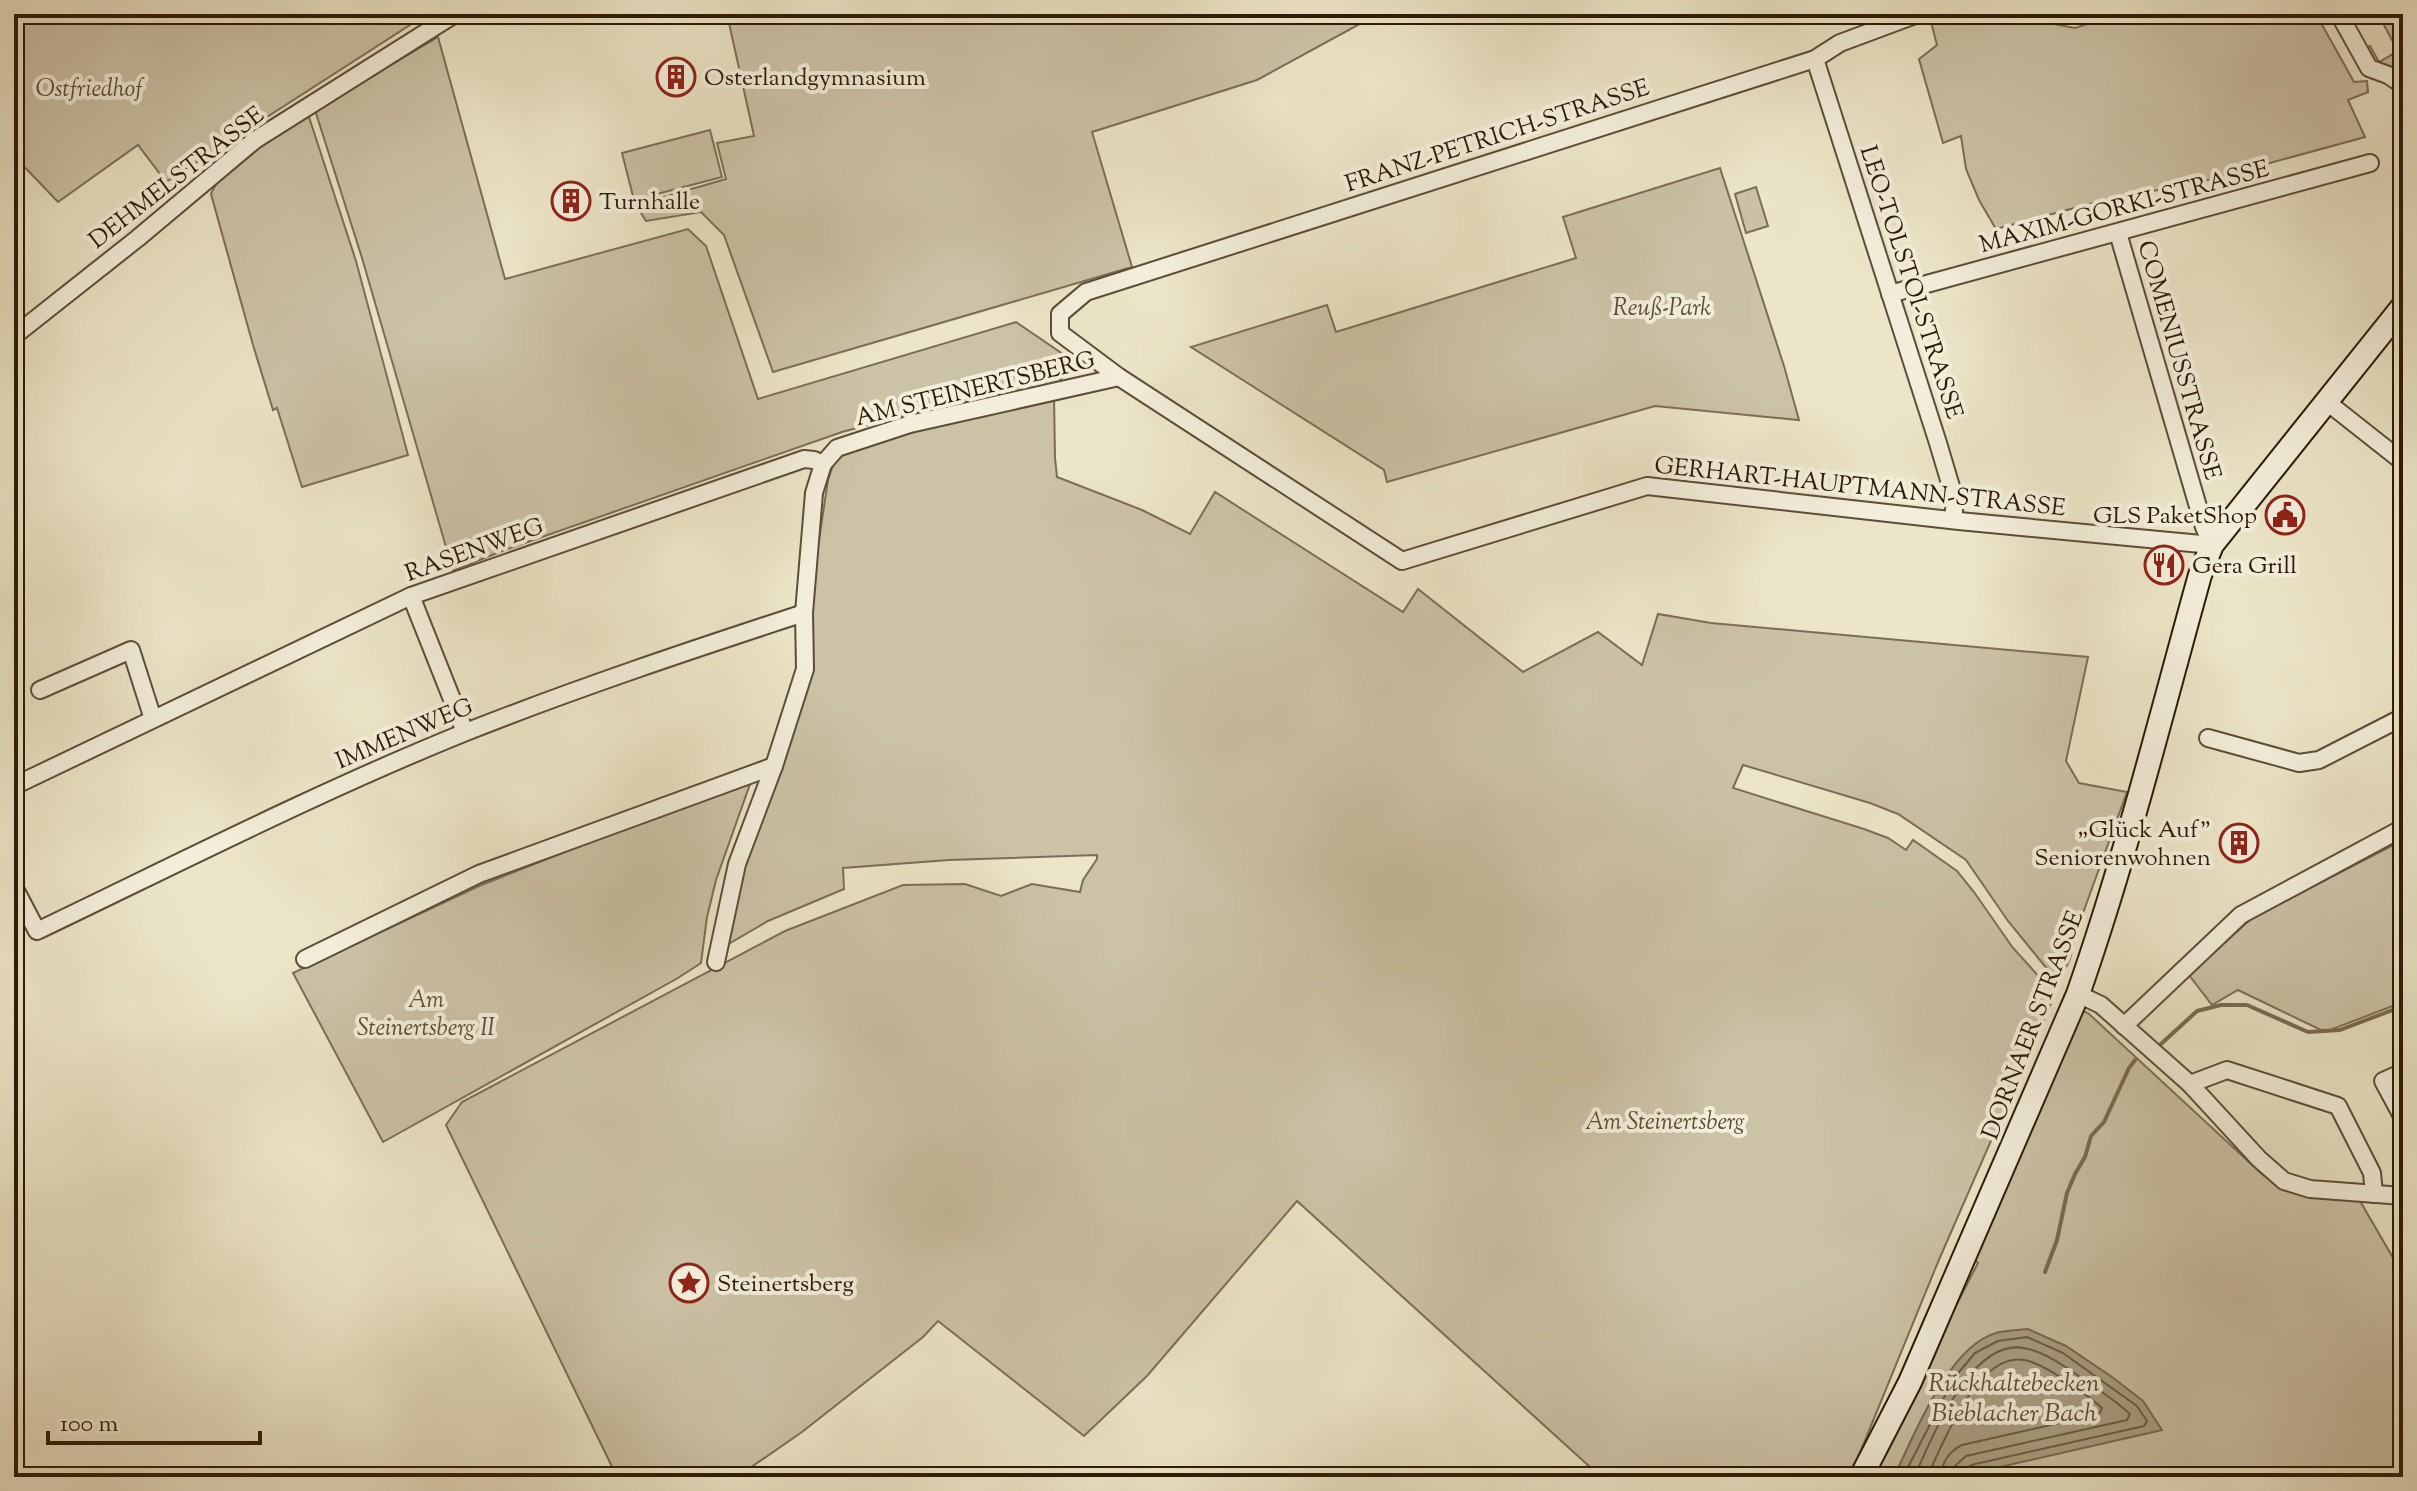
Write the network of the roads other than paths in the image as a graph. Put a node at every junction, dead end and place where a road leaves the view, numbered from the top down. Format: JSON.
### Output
{"nodes":[{"id":1,"x":455,"y":14,"type":"edge"},
{"id":2,"x":1918,"y":14,"type":"edge"},
{"id":3,"x":2339,"y":14,"type":"edge"},
{"id":4,"x":1815,"y":59,"type":"junction"},
{"id":5,"x":2403,"y":85,"type":"edge"},
{"id":6,"x":2370,"y":163,"type":"dead end"},
{"id":7,"x":2118,"y":233,"type":"junction"},
{"id":8,"x":1086,"y":292,"type":"joint"},
{"id":9,"x":1890,"y":294,"type":"junction"},
{"id":10,"x":2403,"y":306,"type":"edge"},
{"id":11,"x":14,"y":336,"type":"edge"},
{"id":12,"x":1119,"y":377,"type":"junction"},
{"id":13,"x":2327,"y":402,"type":"junction"},
{"id":14,"x":2403,"y":462,"type":"edge"},
{"id":15,"x":823,"y":464,"type":"junction"},
{"id":16,"x":1953,"y":520,"type":"junction"},
{"id":17,"x":2212,"y":545,"type":"junction"},
{"id":18,"x":411,"y":596,"type":"junction"},
{"id":19,"x":804,"y":613,"type":"junction"},
{"id":20,"x":40,"y":690,"type":"dead end"},
{"id":21,"x":2403,"y":717,"type":"edge"},
{"id":22,"x":153,"y":719,"type":"junction"},
{"id":23,"x":465,"y":732,"type":"junction"},
{"id":24,"x":2208,"y":738,"type":"dead end"},
{"id":25,"x":774,"y":766,"type":"junction"},
{"id":26,"x":14,"y":786,"type":"edge"},
{"id":27,"x":2403,"y":828,"type":"edge"},
{"id":28,"x":14,"y":887,"type":"edge"},
{"id":29,"x":305,"y":959,"type":"dead end"},
{"id":30,"x":716,"y":962,"type":"dead end"},
{"id":31,"x":2078,"y":994,"type":"junction"},
{"id":32,"x":2124,"y":1026,"type":"junction"},
{"id":33,"x":2403,"y":1072,"type":"edge"},
{"id":34,"x":2190,"y":1084,"type":"junction"},
{"id":35,"x":2403,"y":1118,"type":"edge"},
{"id":36,"x":2374,"y":1194,"type":"junction"},
{"id":37,"x":2403,"y":1196,"type":"edge"},
{"id":38,"x":1861,"y":1477,"type":"edge"}],
"edges":[{"from":1,"to":11,"type":"street","name":"DEHMELSTRASSE"},
{"from":2,"to":4,"type":"street","name":"FRANZ-PETRICH-STRASSE"},
{"from":3,"to":5,"type":"street"},
{"from":4,"to":8,"type":"street","name":"FRANZ-PETRICH-STRASSE"},
{"from":4,"to":9,"type":"street","name":"LEO-TOLSTOI-STRASSE"},
{"from":6,"to":7,"type":"street","name":"MAXIM-GORKI-STRASSE"},
{"from":7,"to":9,"type":"street","name":"MAXIM-GORKI-STRASSE"},
{"from":7,"to":17,"type":"street","name":"COMENIUSSTRASSE"},
{"from":8,"to":12,"type":"street","name":"GERHART-HAUPTMANN-STRASSE"},
{"from":9,"to":16,"type":"street","name":"LEO-TOLSTOI-STRASSE"},
{"from":10,"to":13,"type":"main road","name":"DORNAER STRASSE"},
{"from":12,"to":15,"type":"street","name":"AM STEINERTSBERG"},
{"from":12,"to":16,"type":"street","name":"GERHART-HAUPTMANN-STRASSE"},
{"from":13,"to":14,"type":"street"},
{"from":13,"to":17,"type":"main road","name":"DORNAER STRASSE"},
{"from":15,"to":18,"type":"street","name":"RASENWEG"},
{"from":15,"to":19,"type":"street"},
{"from":16,"to":17,"type":"street","name":"GERHART-HAUPTMANN-STRASSE"},
{"from":17,"to":31,"type":"main road","name":"DORNAER STRASSE"},
{"from":18,"to":22,"type":"street","name":"RASENWEG"},
{"from":18,"to":23,"type":"street"},
{"from":19,"to":23,"type":"street","name":"IMMENWEG"},
{"from":19,"to":25,"type":"street"},
{"from":20,"to":22,"type":"street"},
{"from":21,"to":24,"type":"street"},
{"from":22,"to":26,"type":"street","name":"RASENWEG"},
{"from":23,"to":28,"type":"street","name":"IMMENWEG"},
{"from":25,"to":29,"type":"street"},
{"from":25,"to":30,"type":"street"},
{"from":27,"to":32,"type":"street"},
{"from":31,"to":32,"type":"street"},
{"from":31,"to":38,"type":"main road","name":"DORNAER STRASSE"},
{"from":32,"to":34,"type":"street"},
{"from":33,"to":35,"type":"street"},
{"from":34,"to":36,"type":"street"},
{"from":34,"to":36,"type":"street"},
{"from":36,"to":37,"type":"street"}]}
